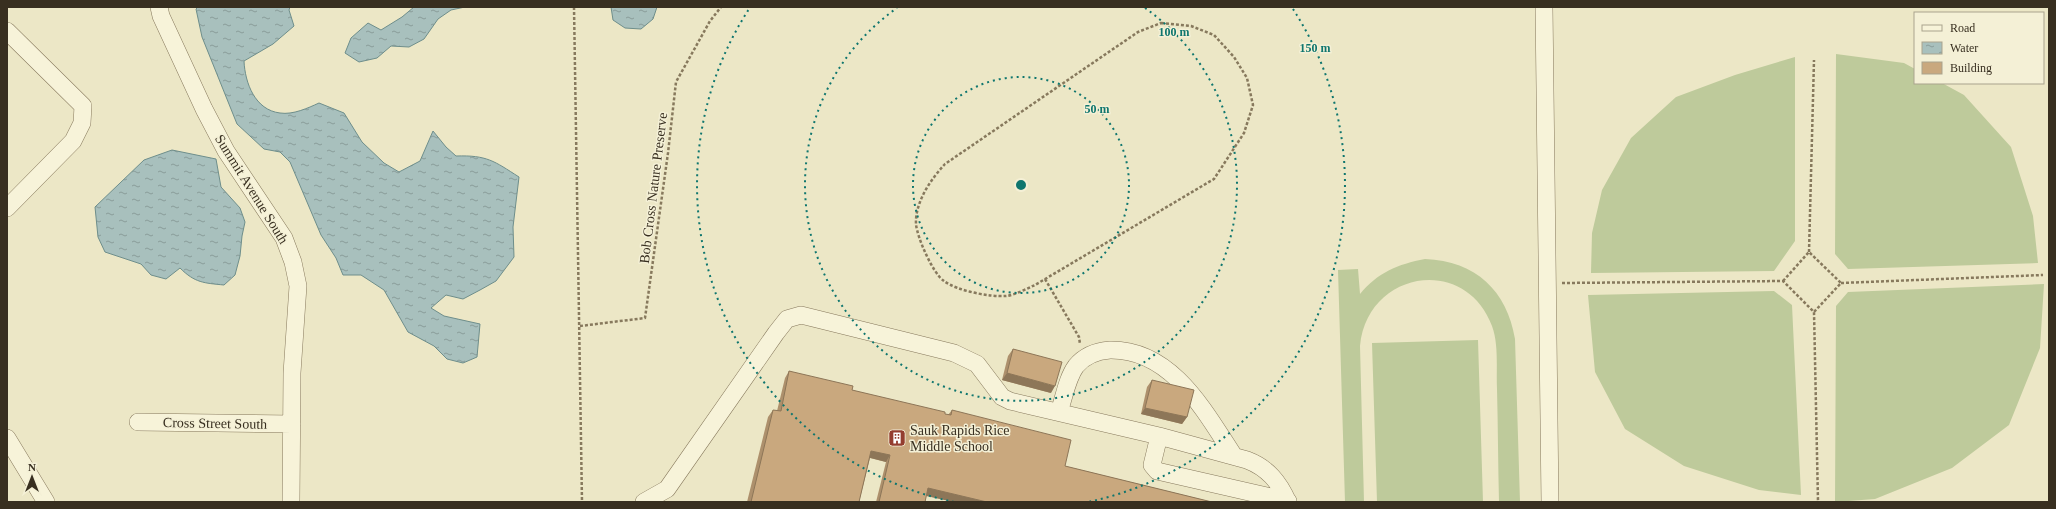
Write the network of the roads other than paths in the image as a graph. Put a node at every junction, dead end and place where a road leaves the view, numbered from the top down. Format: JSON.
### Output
{"nodes":[{"id":1,"x":159,"y":7,"type":"edge"},
{"id":2,"x":1544,"y":7,"type":"edge"},
{"id":3,"x":7,"y":31,"type":"edge"},
{"id":4,"x":7,"y":208,"type":"edge"},
{"id":5,"x":1059,"y":412,"type":"junction"},
{"id":6,"x":138,"y":422,"type":"dead end"},
{"id":7,"x":292,"y":424,"type":"junction"},
{"id":8,"x":1159,"y":436,"type":"junction"},
{"id":9,"x":7,"y":438,"type":"edge"},
{"id":10,"x":1234,"y":456,"type":"junction"},
{"id":11,"x":1288,"y":501,"type":"edge"},
{"id":12,"x":46,"y":502,"type":"edge"},
{"id":13,"x":292,"y":502,"type":"edge"},
{"id":14,"x":644,"y":502,"type":"edge"},
{"id":15,"x":1550,"y":502,"type":"edge"}],
"edges":[{"from":1,"to":7,"type":"street","name":"Summit Avenue South"},
{"from":2,"to":15,"type":"street"},
{"from":3,"to":4,"type":"street"},
{"from":5,"to":8,"type":"street"},
{"from":5,"to":10,"type":"street"},
{"from":5,"to":14,"type":"street"},
{"from":6,"to":7,"type":"street","name":"Cross Street South"},
{"from":7,"to":13,"type":"street","name":"Summit Avenue South"},
{"from":8,"to":10,"type":"street"},
{"from":8,"to":11,"type":"street"},
{"from":9,"to":12,"type":"street"},
{"from":10,"to":11,"type":"street"}]}
